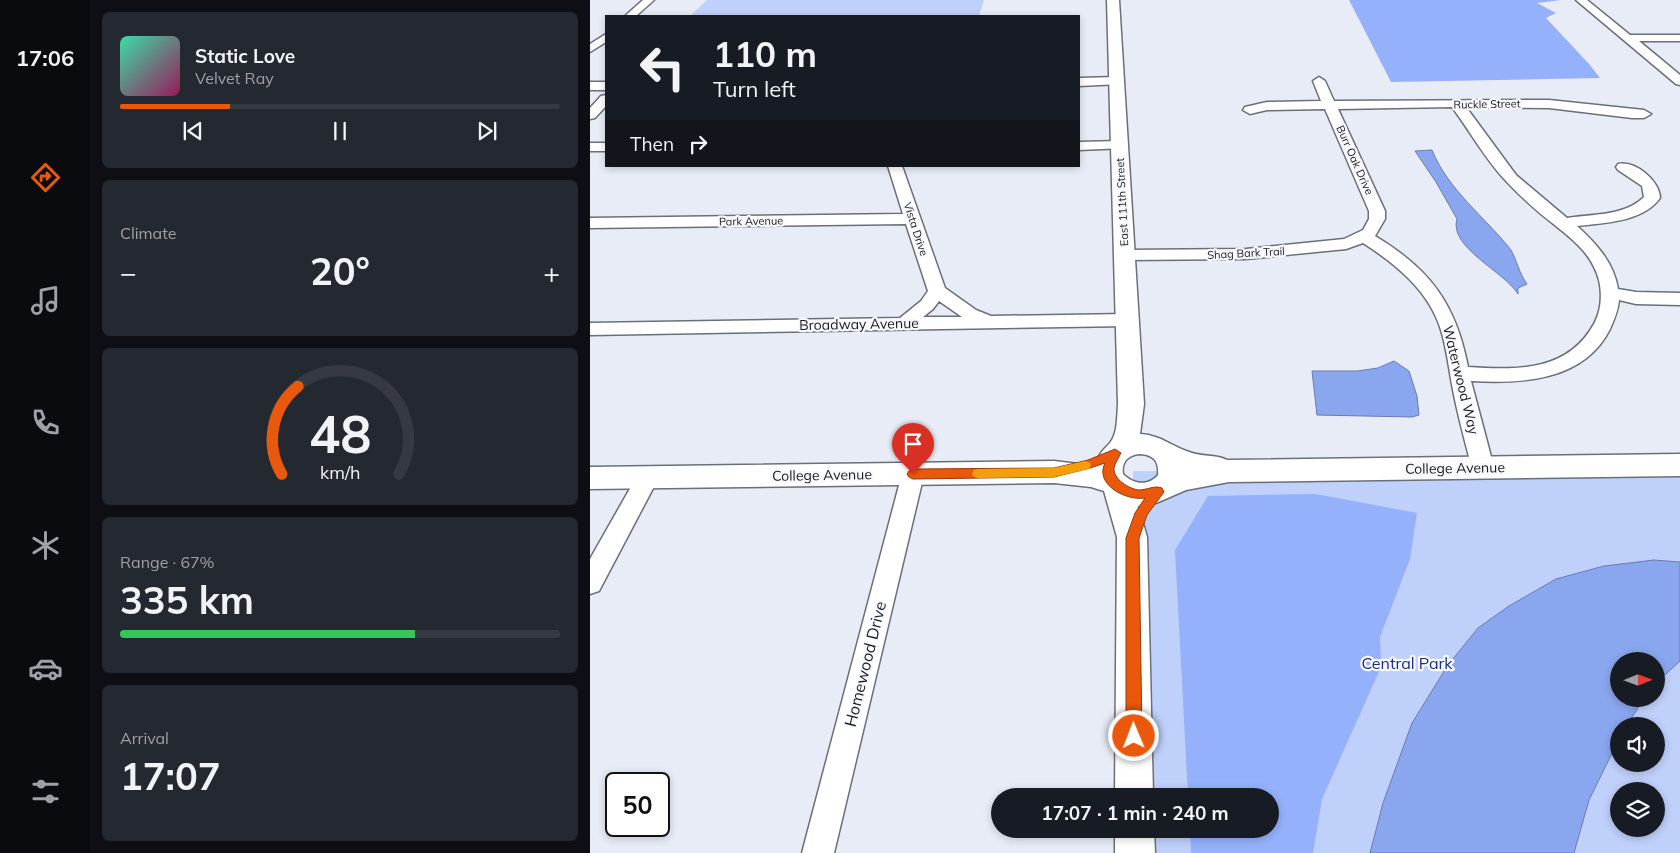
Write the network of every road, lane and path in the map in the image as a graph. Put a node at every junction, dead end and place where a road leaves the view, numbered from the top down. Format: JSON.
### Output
{"nodes":[{"id":1,"x":649,"y":0,"type":"edge"},
{"id":2,"x":1113,"y":0,"type":"edge"},
{"id":3,"x":1581,"y":0,"type":"edge"},
{"id":4,"x":631,"y":15,"type":"edge"},
{"id":5,"x":1628,"y":38,"type":"junction"},
{"id":6,"x":1680,"y":38,"type":"edge"},
{"id":7,"x":599,"y":39,"type":"edge"},
{"id":8,"x":590,"y":48,"type":"edge"},
{"id":9,"x":1318,"y":81,"type":"dead end"},
{"id":10,"x":1680,"y":81,"type":"edge"},
{"id":11,"x":1080,"y":82,"type":"edge"},
{"id":12,"x":1117,"y":82,"type":"junction"},
{"id":13,"x":590,"y":86,"type":"edge"},
{"id":14,"x":605,"y":86,"type":"edge"},
{"id":15,"x":605,"y":100,"type":"edge"},
{"id":16,"x":1330,"y":105,"type":"junction"},
{"id":17,"x":1458,"y":105,"type":"junction"},
{"id":18,"x":1250,"y":110,"type":"dead end"},
{"id":19,"x":1644,"y":114,"type":"dead end"},
{"id":20,"x":590,"y":115,"type":"edge"},
{"id":21,"x":1120,"y":145,"type":"junction"},
{"id":22,"x":1080,"y":146,"type":"edge"},
{"id":23,"x":590,"y":147,"type":"edge"},
{"id":24,"x":605,"y":147,"type":"edge"},
{"id":25,"x":895,"y":167,"type":"edge"},
{"id":26,"x":1623,"y":167,"type":"dead end"},
{"id":27,"x":913,"y":219,"type":"junction"},
{"id":28,"x":590,"y":223,"type":"edge"},
{"id":29,"x":1562,"y":223,"type":"junction"},
{"id":30,"x":1364,"y":237,"type":"junction"},
{"id":31,"x":1125,"y":255,"type":"junction"},
{"id":32,"x":937,"y":291,"type":"junction"},
{"id":33,"x":1610,"y":293,"type":"junction"},
{"id":34,"x":1680,"y":299,"type":"edge"},
{"id":35,"x":1128,"y":320,"type":"junction"},
{"id":36,"x":987,"y":322,"type":"junction"},
{"id":37,"x":905,"y":323,"type":"junction"},
{"id":38,"x":590,"y":329,"type":"edge"},
{"id":39,"x":1460,"y":373,"type":"junction"},
{"id":40,"x":1130,"y":404,"type":"junction"},
{"id":41,"x":1119,"y":450,"type":"junction"},
{"id":42,"x":1164,"y":451,"type":"junction"},
{"id":43,"x":1680,"y":465,"type":"edge"},
{"id":44,"x":1483,"y":468,"type":"junction"},
{"id":45,"x":1230,"y":471,"type":"junction"},
{"id":46,"x":1054,"y":472,"type":"junction"},
{"id":47,"x":913,"y":474,"type":"junction"},
{"id":48,"x":648,"y":477,"type":"junction"},
{"id":49,"x":590,"y":478,"type":"edge"},
{"id":50,"x":1116,"y":485,"type":"junction"},
{"id":51,"x":1162,"y":488,"type":"junction"},
{"id":52,"x":1132,"y":538,"type":"junction"},
{"id":53,"x":590,"y":582,"type":"edge"},
{"id":54,"x":1134,"y":788,"type":"edge"},
{"id":55,"x":1134,"y":838,"type":"edge"},
{"id":56,"x":818,"y":853,"type":"edge"},
{"id":57,"x":1135,"y":853,"type":"edge"}],
"edges":[{"from":1,"to":4,"type":"street"},
{"from":2,"to":12,"type":"main road","name":"East 111th Street"},
{"from":3,"to":5,"type":"street"},
{"from":5,"to":6,"type":"street"},
{"from":5,"to":10,"type":"street"},
{"from":7,"to":8,"type":"street"},
{"from":9,"to":16,"type":"street","name":"Burr Oak Drive"},
{"from":11,"to":12,"type":"street"},
{"from":12,"to":21,"type":"main road","name":"East 111th Street"},
{"from":13,"to":14,"type":"street"},
{"from":15,"to":20,"type":"street"},
{"from":16,"to":17,"type":"street","name":"Ruckle Street"},
{"from":16,"to":18,"type":"street","name":"Ruckle Street"},
{"from":16,"to":30,"type":"street","name":"Burr Oak Drive"},
{"from":17,"to":19,"type":"street","name":"Ruckle Street"},
{"from":17,"to":29,"type":"street"},
{"from":21,"to":22,"type":"street"},
{"from":21,"to":31,"type":"main road","name":"East 111th Street"},
{"from":23,"to":24,"type":"street"},
{"from":25,"to":27,"type":"street","name":"Vista Drive"},
{"from":26,"to":29,"type":"street"},
{"from":27,"to":28,"type":"street","name":"Park Avenue"},
{"from":27,"to":32,"type":"street","name":"Vista Drive"},
{"from":29,"to":33,"type":"street"},
{"from":30,"to":31,"type":"street","name":"Shag Bark Trail"},
{"from":30,"to":39,"type":"street","name":"Waterwood Way"},
{"from":31,"to":35,"type":"main road","name":"East 111th Street"},
{"from":32,"to":36,"type":"street"},
{"from":32,"to":37,"type":"street"},
{"from":33,"to":34,"type":"street"},
{"from":33,"to":39,"type":"street"},
{"from":35,"to":36,"type":"street","name":"Broadway Avenue"},
{"from":35,"to":40,"type":"main road","name":"East 111th Street"},
{"from":36,"to":37,"type":"street","name":"Broadway Avenue"},
{"from":37,"to":38,"type":"street","name":"Broadway Avenue"},
{"from":39,"to":44,"type":"street","name":"Waterwood Way"},
{"from":40,"to":41,"type":"main road","name":"East 111th Street"},
{"from":40,"to":42,"type":"main road","name":"East 111th Street"},
{"from":41,"to":42,"type":"main road"},
{"from":41,"to":46,"type":"main road","name":"College Avenue"},
{"from":41,"to":50,"type":"main road"},
{"from":42,"to":45,"type":"main road","name":"College Avenue"},
{"from":42,"to":51,"type":"main road"},
{"from":43,"to":44,"type":"main road","name":"College Avenue"},
{"from":44,"to":45,"type":"main road","name":"College Avenue"},
{"from":45,"to":51,"type":"main road","name":"College Avenue"},
{"from":46,"to":47,"type":"main road","name":"College Avenue"},
{"from":46,"to":50,"type":"main road","name":"College Avenue"},
{"from":47,"to":48,"type":"main road","name":"College Avenue"},
{"from":47,"to":56,"type":"street","name":"Homewood Drive"},
{"from":48,"to":49,"type":"main road","name":"College Avenue"},
{"from":48,"to":53,"type":"street"},
{"from":50,"to":51,"type":"main road"},
{"from":50,"to":52,"type":"main road"},
{"from":51,"to":52,"type":"main road"},
{"from":52,"to":54,"type":"main road"},
{"from":55,"to":57,"type":"main road"}]}
